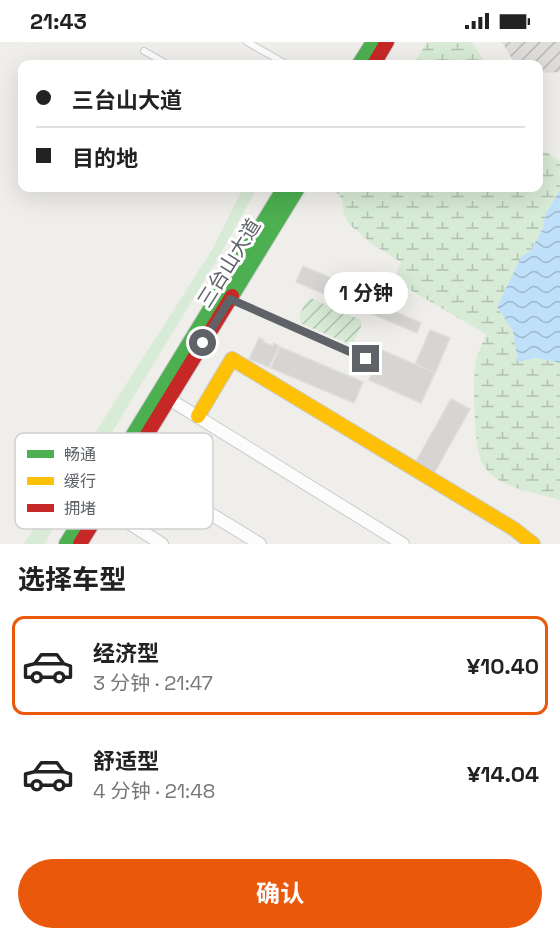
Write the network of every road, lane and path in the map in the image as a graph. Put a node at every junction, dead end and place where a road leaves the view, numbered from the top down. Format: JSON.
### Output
{"nodes":[{"id":1,"x":247,"y":42,"type":"edge"},
{"id":2,"x":373,"y":42,"type":"edge"},
{"id":3,"x":387,"y":42,"type":"edge"},
{"id":4,"x":144,"y":51,"type":"dead end"},
{"id":5,"x":160,"y":60,"type":"edge"},
{"id":6,"x":279,"y":60,"type":"edge"},
{"id":7,"x":362,"y":60,"type":"edge"},
{"id":8,"x":376,"y":60,"type":"edge"},
{"id":9,"x":282,"y":192,"type":"edge"},
{"id":10,"x":296,"y":192,"type":"edge"},
{"id":11,"x":230,"y":299,"type":"junction"},
{"id":12,"x":366,"y":359,"type":"dead end"},
{"id":13,"x":169,"y":399,"type":"junction"},
{"id":14,"x":198,"y":416,"type":"junction"},
{"id":15,"x":134,"y":433,"type":"edge"},
{"id":16,"x":148,"y":433,"type":"edge"},
{"id":17,"x":213,"y":514,"type":"edge"},
{"id":18,"x":75,"y":529,"type":"edge"},
{"id":19,"x":138,"y":529,"type":"edge"},
{"id":20,"x":66,"y":544,"type":"edge"},
{"id":21,"x":162,"y":544,"type":"edge"},
{"id":22,"x":261,"y":544,"type":"edge"},
{"id":23,"x":403,"y":544,"type":"edge"},
{"id":24,"x":533,"y":544,"type":"edge"}],
"edges":[{"from":1,"to":6,"type":"lane"},
{"from":2,"to":7,"type":"main road"},
{"from":3,"to":8,"type":"main road"},
{"from":4,"to":5,"type":"lane"},
{"from":9,"to":15,"type":"main road","name":"三台山大道"},
{"from":10,"to":11,"type":"main road","name":"三台山大道"},
{"from":11,"to":12,"type":"lane"},
{"from":11,"to":13,"type":"main road","name":"三台山大道"},
{"from":13,"to":14,"type":"street"},
{"from":13,"to":16,"type":"main road","name":"三台山大道"},
{"from":14,"to":23,"type":"street"},
{"from":14,"to":24,"type":"main road"},
{"from":17,"to":22,"type":"street"},
{"from":18,"to":20,"type":"main road","name":"三台山大道"},
{"from":19,"to":21,"type":"street"}]}
